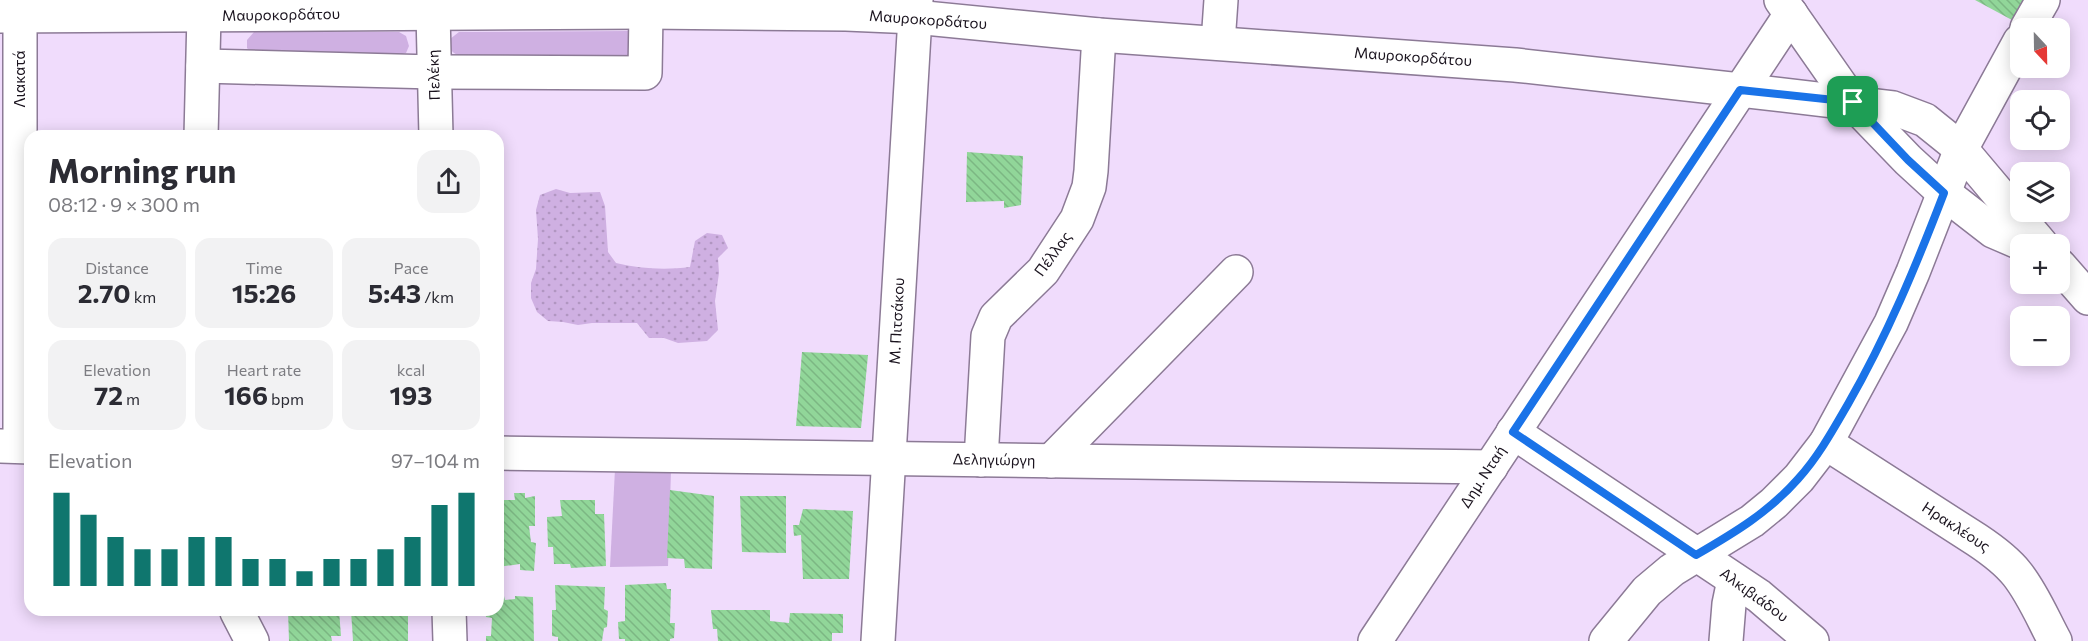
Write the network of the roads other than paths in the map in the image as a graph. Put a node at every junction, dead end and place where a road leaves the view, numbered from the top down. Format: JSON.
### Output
{"nodes":[{"id":1,"x":1221,"y":0,"type":"edge"},
{"id":2,"x":2043,"y":0,"type":"edge"},
{"id":3,"x":1786,"y":7,"type":"edge"},
{"id":4,"x":236,"y":8,"type":"edge"},
{"id":5,"x":915,"y":9,"type":"edge"},
{"id":6,"x":13,"y":10,"type":"edge"},
{"id":7,"x":646,"y":12,"type":"junction"},
{"id":8,"x":432,"y":13,"type":"junction"},
{"id":9,"x":204,"y":15,"type":"junction"},
{"id":10,"x":2033,"y":18,"type":"edge"},
{"id":11,"x":1099,"y":34,"type":"junction"},
{"id":12,"x":1218,"y":43,"type":"junction"},
{"id":13,"x":2010,"y":59,"type":"edge"},
{"id":14,"x":203,"y":66,"type":"junction"},
{"id":15,"x":434,"y":72,"type":"junction"},
{"id":16,"x":1740,"y":90,"type":"junction"},
{"id":17,"x":1853,"y":102,"type":"junction"},
{"id":18,"x":201,"y":130,"type":"edge"},
{"id":19,"x":436,"y":130,"type":"edge"},
{"id":20,"x":1961,"y":149,"type":"junction"},
{"id":21,"x":1944,"y":193,"type":"junction"},
{"id":22,"x":2033,"y":234,"type":"edge"},
{"id":23,"x":2010,"y":238,"type":"edge"},
{"id":24,"x":1236,"y":272,"type":"dead end"},
{"id":25,"x":2070,"y":277,"type":"edge"},
{"id":26,"x":2088,"y":298,"type":"edge"},
{"id":27,"x":1513,"y":432,"type":"junction"},
{"id":28,"x":1826,"y":443,"type":"junction"},
{"id":29,"x":17,"y":446,"type":"edge"},
{"id":30,"x":504,"y":453,"type":"edge"},
{"id":31,"x":889,"y":458,"type":"junction"},
{"id":32,"x":981,"y":460,"type":"junction"},
{"id":33,"x":1051,"y":461,"type":"junction"},
{"id":34,"x":1491,"y":467,"type":"junction"},
{"id":35,"x":1696,"y":555,"type":"junction"},
{"id":36,"x":1734,"y":580,"type":"junction"},
{"id":37,"x":239,"y":616,"type":"edge"},
{"id":38,"x":449,"y":616,"type":"edge"},
{"id":39,"x":252,"y":641,"type":"edge"},
{"id":40,"x":450,"y":641,"type":"edge"},
{"id":41,"x":878,"y":641,"type":"edge"},
{"id":42,"x":1375,"y":641,"type":"edge"},
{"id":43,"x":1606,"y":641,"type":"edge"},
{"id":44,"x":1726,"y":641,"type":"edge"},
{"id":45,"x":1812,"y":641,"type":"edge"},
{"id":46,"x":2055,"y":641,"type":"edge"}],
"edges":[{"from":1,"to":12,"type":"street"},
{"from":2,"to":10,"type":"street"},
{"from":3,"to":16,"type":"street","name":"Δημ. Νταή"},
{"from":3,"to":17,"type":"street"},
{"from":4,"to":8,"type":"street","name":"Μαυροκορδάτου"},
{"from":4,"to":9,"type":"street","name":"Μαυροκορδάτου"},
{"from":5,"to":7,"type":"street","name":"Μαυροκορδάτου"},
{"from":5,"to":11,"type":"street","name":"Μαυροκορδάτου"},
{"from":5,"to":31,"type":"street","name":"Μ. Πιτσάκου"},
{"from":6,"to":9,"type":"street","name":"Μαυροκορδάτου"},
{"from":6,"to":29,"type":"street","name":"Λιακατά"},
{"from":7,"to":8,"type":"street","name":"Μαυροκορδάτου"},
{"from":7,"to":15,"type":"street"},
{"from":8,"to":15,"type":"street","name":"Πελέκη"},
{"from":9,"to":14,"type":"street"},
{"from":11,"to":12,"type":"street","name":"Μαυροκορδάτου"},
{"from":11,"to":32,"type":"street","name":"Πέλλας"},
{"from":12,"to":16,"type":"street","name":"Μαυροκορδάτου"},
{"from":13,"to":20,"type":"street"},
{"from":14,"to":15,"type":"street"},
{"from":14,"to":18,"type":"street"},
{"from":15,"to":19,"type":"street","name":"Πελέκη"},
{"from":16,"to":17,"type":"street","name":"Μαυροκορδάτου"},
{"from":16,"to":27,"type":"street","name":"Δημ. Νταή"},
{"from":17,"to":20,"type":"street","name":"Μαυροκορδάτου"},
{"from":17,"to":21,"type":"street"},
{"from":20,"to":21,"type":"street"},
{"from":20,"to":22,"type":"street","name":"Μαυροκορδάτου"},
{"from":21,"to":23,"type":"street"},
{"from":21,"to":28,"type":"street"},
{"from":24,"to":33,"type":"street"},
{"from":25,"to":26,"type":"street"},
{"from":27,"to":34,"type":"street","name":"Δημ. Νταή"},
{"from":27,"to":35,"type":"street","name":"Αλκιβιάδου"},
{"from":28,"to":35,"type":"street"},
{"from":28,"to":46,"type":"street","name":"Ηρακλέους"},
{"from":30,"to":31,"type":"street","name":"Δεληγιώργη"},
{"from":31,"to":32,"type":"street","name":"Δεληγιώργη"},
{"from":31,"to":41,"type":"street","name":"Μ. Πιτσάκου"},
{"from":32,"to":33,"type":"street","name":"Δεληγιώργη"},
{"from":33,"to":34,"type":"street","name":"Δεληγιώργη"},
{"from":34,"to":42,"type":"street","name":"Δημ. Νταή"},
{"from":35,"to":36,"type":"street","name":"Αλκιβιάδου"},
{"from":35,"to":43,"type":"street"},
{"from":36,"to":44,"type":"street"},
{"from":36,"to":45,"type":"street","name":"Αλκιβιάδου"},
{"from":37,"to":39,"type":"street"},
{"from":38,"to":40,"type":"street"}]}
